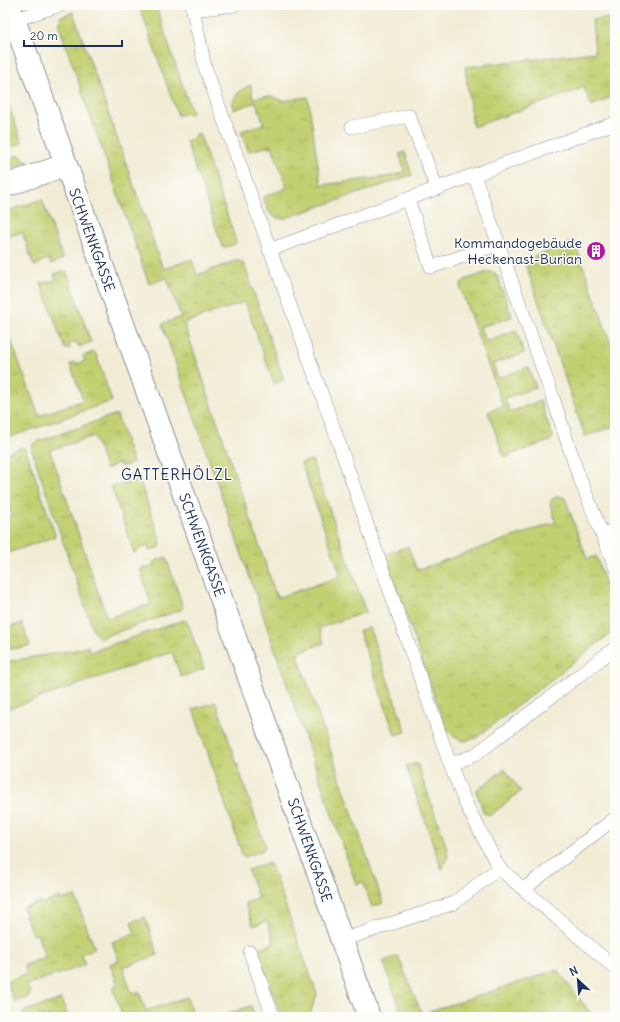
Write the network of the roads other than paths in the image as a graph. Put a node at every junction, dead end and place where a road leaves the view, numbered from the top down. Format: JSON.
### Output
{"nodes":[{"id":1,"x":60,"y":5,"type":"edge"},
{"id":2,"x":234,"y":5,"type":"edge"},
{"id":3,"x":193,"y":7,"type":"edge"},
{"id":4,"x":11,"y":13,"type":"edge"},
{"id":5,"x":615,"y":123,"type":"edge"},
{"id":6,"x":352,"y":127,"type":"dead end"},
{"id":7,"x":65,"y":165,"type":"junction"},
{"id":8,"x":474,"y":176,"type":"junction"},
{"id":9,"x":5,"y":186,"type":"edge"},
{"id":10,"x":437,"y":189,"type":"junction"},
{"id":11,"x":408,"y":199,"type":"junction"},
{"id":12,"x":499,"y":244,"type":"junction"},
{"id":13,"x":269,"y":250,"type":"junction"},
{"id":14,"x":615,"y":530,"type":"edge"},
{"id":15,"x":602,"y":534,"type":"junction"},
{"id":16,"x":615,"y":566,"type":"edge"},
{"id":17,"x":615,"y":648,"type":"edge"},
{"id":18,"x":450,"y":764,"type":"junction"},
{"id":19,"x":615,"y":818,"type":"edge"},
{"id":20,"x":499,"y":868,"type":"junction"},
{"id":21,"x":524,"y":889,"type":"junction"},
{"id":22,"x":342,"y":940,"type":"junction"},
{"id":23,"x":250,"y":952,"type":"dead end"},
{"id":24,"x":615,"y":968,"type":"edge"},
{"id":25,"x":273,"y":1017,"type":"edge"},
{"id":26,"x":369,"y":1017,"type":"edge"}],
"edges":[{"from":1,"to":4,"type":"lane"},
{"from":2,"to":3,"type":"lane"},
{"from":3,"to":13,"type":"lane"},
{"from":4,"to":7,"type":"street","name":"SCHWENKGASSE"},
{"from":5,"to":8,"type":"lane"},
{"from":6,"to":10,"type":"lane"},
{"from":7,"to":9,"type":"street"},
{"from":7,"to":22,"type":"street","name":"SCHWENKGASSE"},
{"from":8,"to":10,"type":"lane"},
{"from":8,"to":12,"type":"lane"},
{"from":10,"to":11,"type":"lane"},
{"from":11,"to":12,"type":"lane"},
{"from":11,"to":13,"type":"lane"},
{"from":12,"to":15,"type":"lane"},
{"from":13,"to":18,"type":"lane"},
{"from":14,"to":15,"type":"lane"},
{"from":15,"to":16,"type":"lane"},
{"from":17,"to":18,"type":"lane"},
{"from":18,"to":20,"type":"lane"},
{"from":19,"to":21,"type":"lane"},
{"from":20,"to":21,"type":"lane"},
{"from":20,"to":22,"type":"lane"},
{"from":21,"to":24,"type":"lane"},
{"from":22,"to":26,"type":"street","name":"SCHWENKGASSE"},
{"from":23,"to":25,"type":"lane"}]}
